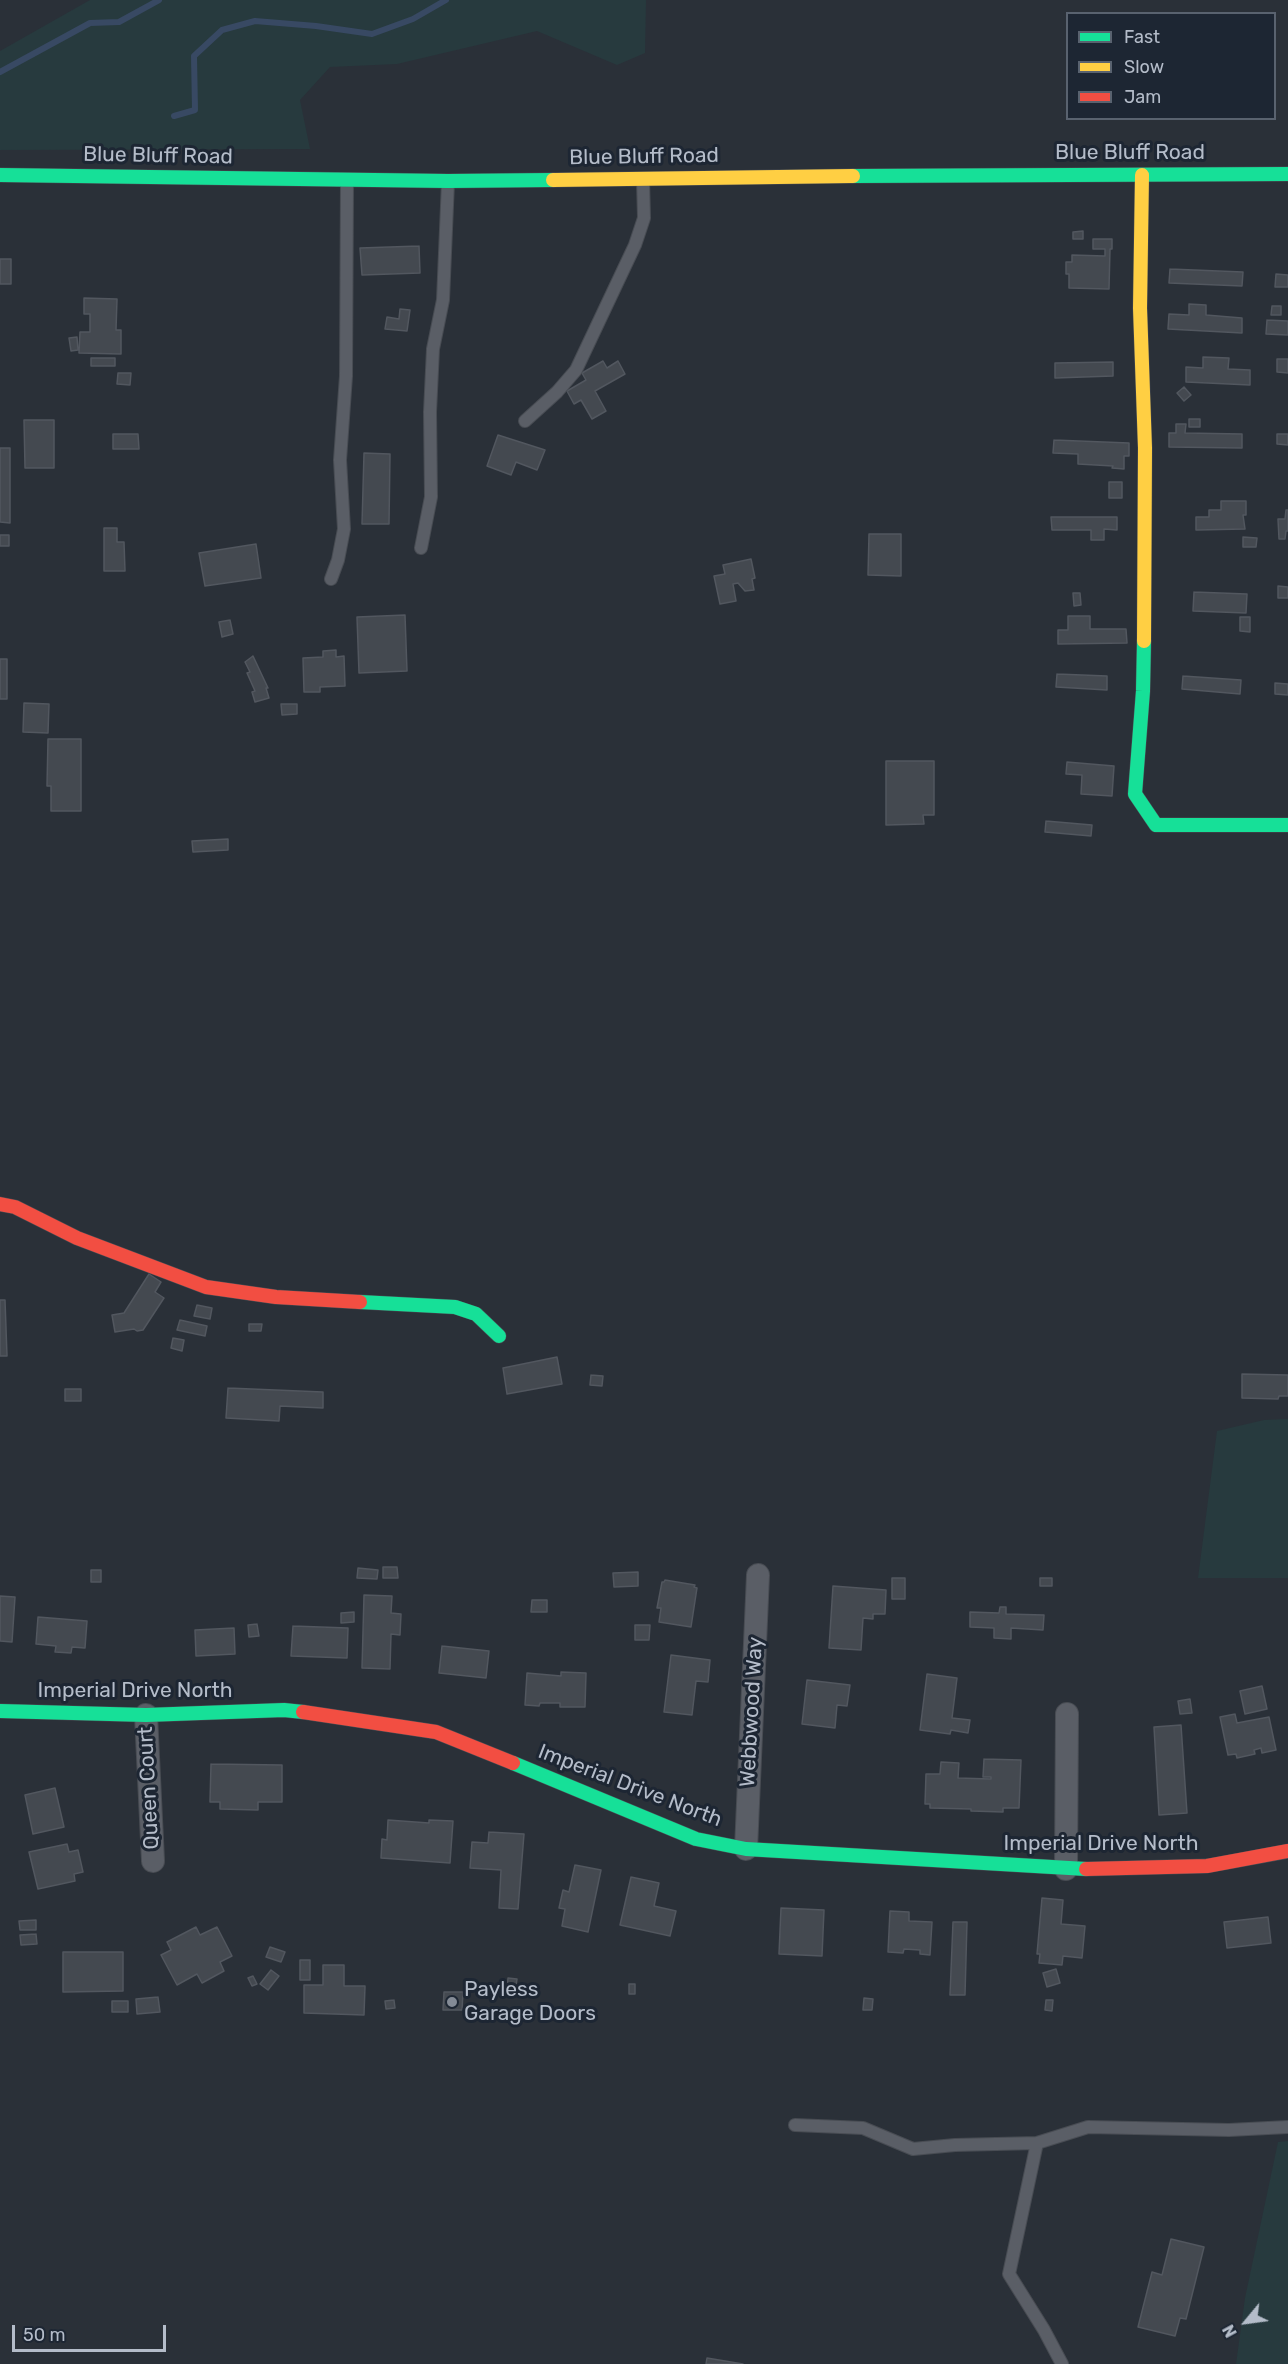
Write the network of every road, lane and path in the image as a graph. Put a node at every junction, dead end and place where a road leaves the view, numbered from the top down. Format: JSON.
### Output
{"nodes":[{"id":1,"x":0,"y":174,"type":"edge"},
{"id":2,"x":1288,"y":174,"type":"edge"},
{"id":3,"x":1142,"y":175,"type":"junction"},
{"id":4,"x":643,"y":178,"type":"junction"},
{"id":5,"x":347,"y":180,"type":"junction"},
{"id":6,"x":448,"y":181,"type":"junction"},
{"id":7,"x":525,"y":421,"type":"dead end"},
{"id":8,"x":421,"y":548,"type":"dead end"},
{"id":9,"x":331,"y":579,"type":"dead end"},
{"id":10,"x":1288,"y":825,"type":"edge"},
{"id":11,"x":0,"y":1204,"type":"edge"},
{"id":12,"x":499,"y":1336,"type":"dead end"},
{"id":13,"x":758,"y":1575,"type":"dead end"},
{"id":14,"x":0,"y":1711,"type":"edge"},
{"id":15,"x":1067,"y":1714,"type":"dead end"},
{"id":16,"x":146,"y":1715,"type":"junction"},
{"id":17,"x":746,"y":1849,"type":"junction"},
{"id":18,"x":1288,"y":1851,"type":"edge"},
{"id":19,"x":153,"y":1861,"type":"dead end"},
{"id":20,"x":1066,"y":1869,"type":"junction"},
{"id":21,"x":795,"y":2125,"type":"dead end"},
{"id":22,"x":1288,"y":2127,"type":"edge"},
{"id":23,"x":1037,"y":2143,"type":"junction"},
{"id":24,"x":1062,"y":2364,"type":"edge"}],
"edges":[{"from":1,"to":5,"type":"street","name":"Blue Bluff Road"},
{"from":2,"to":3,"type":"street","name":"Blue Bluff Road"},
{"from":3,"to":4,"type":"street","name":"Blue Bluff Road"},
{"from":3,"to":10,"type":"street"},
{"from":4,"to":6,"type":"street","name":"Blue Bluff Road"},
{"from":4,"to":7,"type":"lane"},
{"from":5,"to":6,"type":"street","name":"Blue Bluff Road"},
{"from":5,"to":9,"type":"lane"},
{"from":6,"to":8,"type":"lane"},
{"from":11,"to":12,"type":"street"},
{"from":13,"to":17,"type":"street","name":"Webbwood Way"},
{"from":14,"to":16,"type":"street","name":"Imperial Drive North"},
{"from":15,"to":20,"type":"street"},
{"from":16,"to":17,"type":"street","name":"Imperial Drive North"},
{"from":16,"to":19,"type":"street","name":"Queen Court"},
{"from":17,"to":20,"type":"street","name":"Imperial Drive North"},
{"from":18,"to":20,"type":"street","name":"Imperial Drive North"},
{"from":21,"to":23,"type":"lane"},
{"from":22,"to":23,"type":"lane"},
{"from":23,"to":24,"type":"lane"}]}
